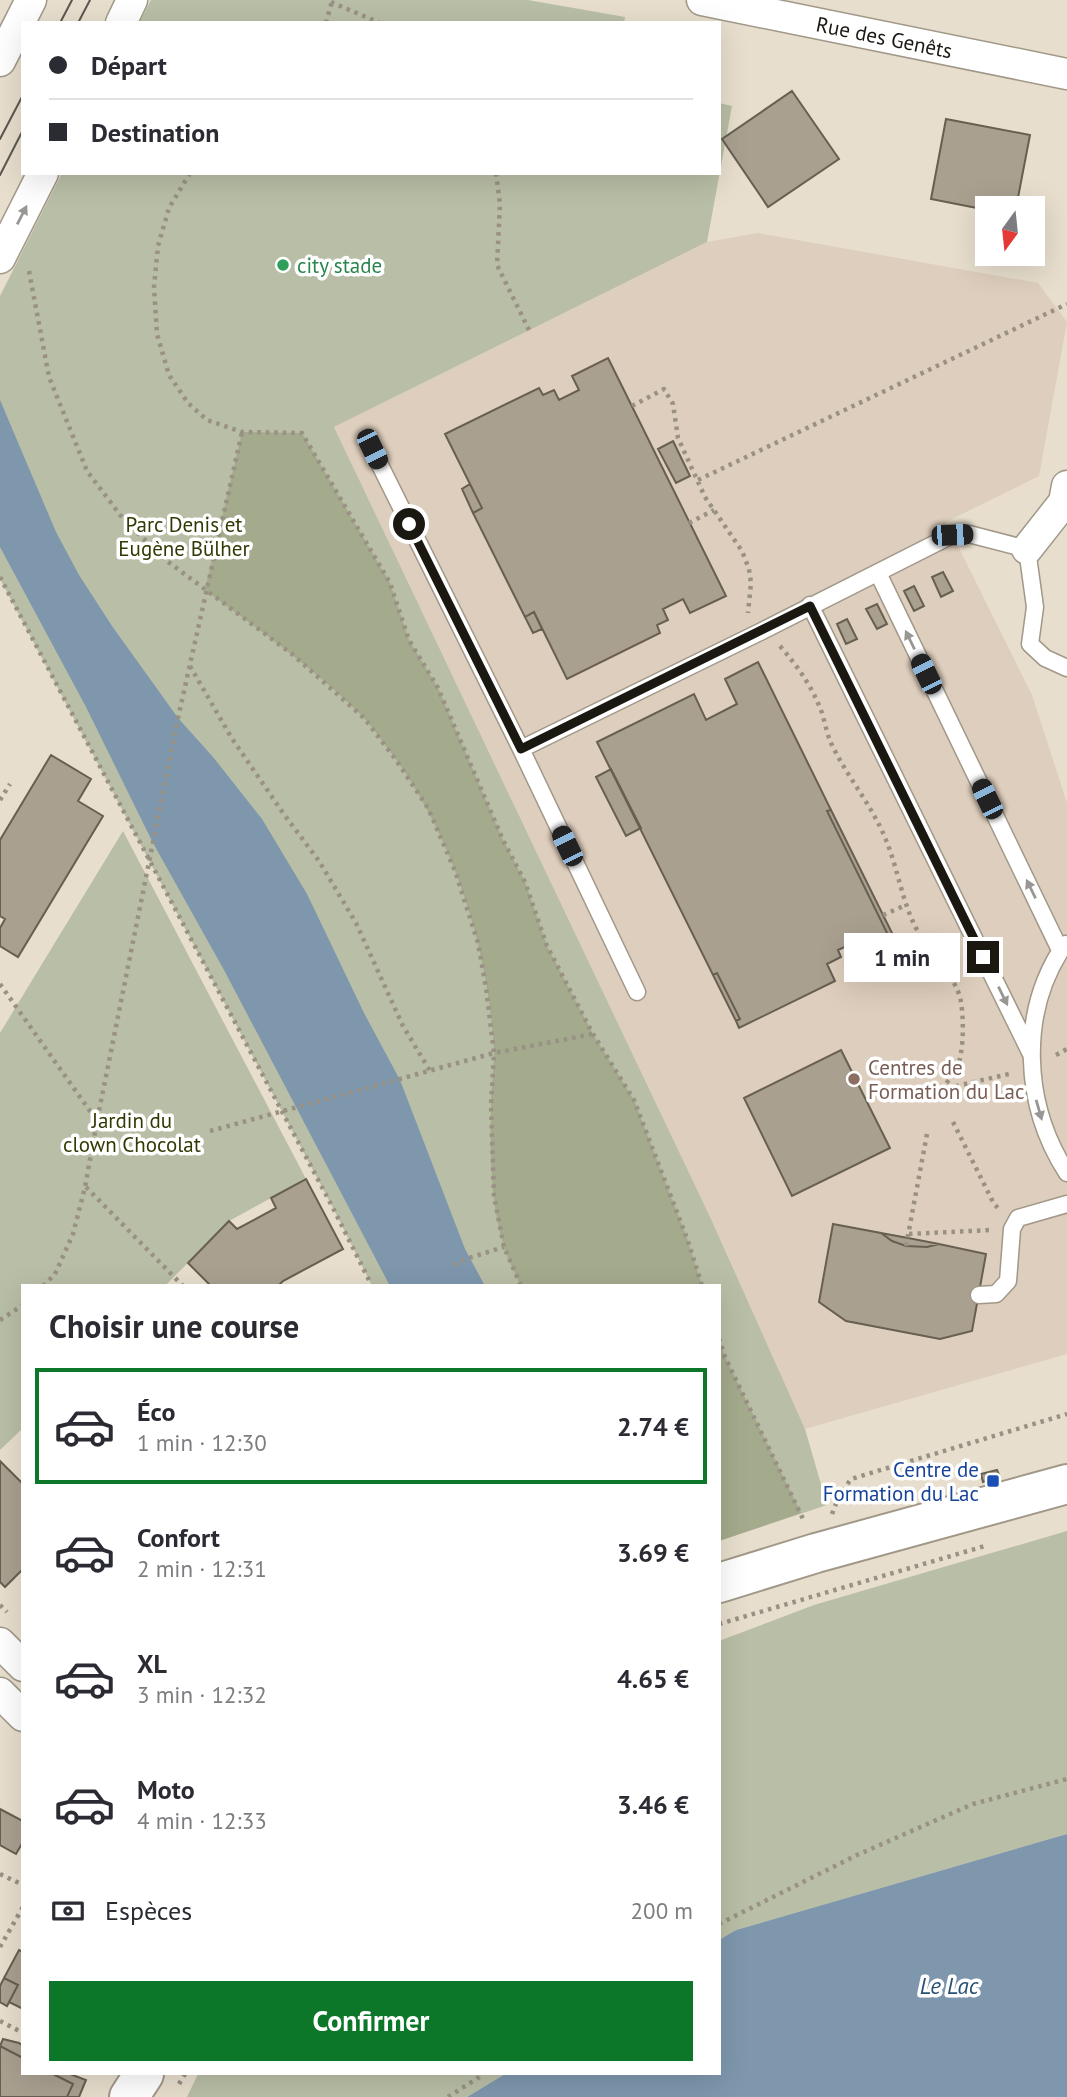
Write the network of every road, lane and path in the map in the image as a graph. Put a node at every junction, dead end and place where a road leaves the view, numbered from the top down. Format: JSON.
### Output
{"nodes":[{"id":1,"x":32,"y":0,"type":"edge"},
{"id":2,"x":132,"y":0,"type":"edge"},
{"id":3,"x":702,"y":0,"type":"edge"},
{"id":4,"x":332,"y":1,"type":"edge"},
{"id":5,"x":122,"y":21,"type":"edge"},
{"id":6,"x":327,"y":21,"type":"edge"},
{"id":7,"x":376,"y":21,"type":"edge"},
{"id":8,"x":0,"y":61,"type":"edge"},
{"id":9,"x":1067,"y":74,"type":"edge"},
{"id":10,"x":42,"y":175,"type":"edge"},
{"id":11,"x":189,"y":175,"type":"edge"},
{"id":12,"x":496,"y":175,"type":"edge"},
{"id":13,"x":0,"y":258,"type":"edge"},
{"id":14,"x":28,"y":269,"type":"dead end"},
{"id":15,"x":1067,"y":304,"type":"edge"},
{"id":16,"x":529,"y":330,"type":"dead end"},
{"id":17,"x":632,"y":406,"type":"dead end"},
{"id":18,"x":242,"y":432,"type":"junction"},
{"id":19,"x":372,"y":449,"type":"dead end"},
{"id":20,"x":698,"y":480,"type":"junction"},
{"id":21,"x":1067,"y":486,"type":"edge"},
{"id":22,"x":714,"y":510,"type":"junction"},
{"id":23,"x":689,"y":523,"type":"dead end"},
{"id":24,"x":1027,"y":549,"type":"junction"},
{"id":25,"x":878,"y":573,"type":"junction"},
{"id":26,"x":0,"y":577,"type":"edge"},
{"id":27,"x":205,"y":590,"type":"junction"},
{"id":28,"x":810,"y":606,"type":"junction"},
{"id":29,"x":760,"y":632,"type":"junction"},
{"id":30,"x":189,"y":665,"type":"junction"},
{"id":31,"x":1067,"y":668,"type":"edge"},
{"id":32,"x":521,"y":749,"type":"junction"},
{"id":33,"x":10,"y":783,"type":"dead end"},
{"id":34,"x":0,"y":800,"type":"edge"},
{"id":35,"x":149,"y":861,"type":"junction"},
{"id":36,"x":906,"y":905,"type":"junction"},
{"id":37,"x":883,"y":915,"type":"dead end"},
{"id":38,"x":1064,"y":945,"type":"edge"},
{"id":39,"x":0,"y":984,"type":"edge"},
{"id":40,"x":637,"y":992,"type":"dead end"},
{"id":41,"x":593,"y":1034,"type":"junction"},
{"id":42,"x":1067,"y":1049,"type":"edge"},
{"id":43,"x":494,"y":1052,"type":"junction"},
{"id":44,"x":1032,"y":1061,"type":"junction"},
{"id":45,"x":430,"y":1071,"type":"junction"},
{"id":46,"x":282,"y":1112,"type":"junction"},
{"id":47,"x":97,"y":1121,"type":"junction"},
{"id":48,"x":953,"y":1122,"type":"dead end"},
{"id":49,"x":211,"y":1131,"type":"dead end"},
{"id":50,"x":927,"y":1134,"type":"dead end"},
{"id":51,"x":1067,"y":1172,"type":"edge"},
{"id":52,"x":85,"y":1187,"type":"junction"},
{"id":53,"x":1067,"y":1204,"type":"edge"},
{"id":54,"x":1013,"y":1227,"type":"junction"},
{"id":55,"x":909,"y":1234,"type":"junction"},
{"id":56,"x":906,"y":1246,"type":"dead end"},
{"id":57,"x":504,"y":1247,"type":"junction"},
{"id":58,"x":454,"y":1265,"type":"dead end"},
{"id":59,"x":45,"y":1284,"type":"edge"},
{"id":60,"x":181,"y":1284,"type":"edge"},
{"id":61,"x":371,"y":1284,"type":"edge"},
{"id":62,"x":520,"y":1284,"type":"edge"},
{"id":63,"x":701,"y":1284,"type":"edge"},
{"id":64,"x":979,"y":1295,"type":"dead end"},
{"id":65,"x":21,"y":1307,"type":"edge"},
{"id":66,"x":0,"y":1320,"type":"edge"},
{"id":67,"x":721,"y":1344,"type":"edge"},
{"id":68,"x":1067,"y":1414,"type":"edge"},
{"id":69,"x":1067,"y":1484,"type":"edge"},
{"id":70,"x":801,"y":1513,"type":"dead end"},
{"id":71,"x":830,"y":1518,"type":"dead end"},
{"id":72,"x":988,"y":1546,"type":"dead end"},
{"id":73,"x":721,"y":1582,"type":"edge"},
{"id":74,"x":721,"y":1622,"type":"edge"},
{"id":75,"x":0,"y":1643,"type":"edge"},
{"id":76,"x":21,"y":1664,"type":"edge"},
{"id":77,"x":0,"y":1693,"type":"edge"},
{"id":78,"x":21,"y":1714,"type":"edge"},
{"id":79,"x":1067,"y":1779,"type":"edge"},
{"id":80,"x":0,"y":1874,"type":"edge"},
{"id":81,"x":21,"y":1884,"type":"edge"},
{"id":82,"x":21,"y":1910,"type":"edge"},
{"id":83,"x":721,"y":1923,"type":"edge"},
{"id":84,"x":0,"y":1947,"type":"edge"},
{"id":85,"x":0,"y":2021,"type":"edge"},
{"id":86,"x":21,"y":2032,"type":"edge"},
{"id":87,"x":143,"y":2075,"type":"edge"},
{"id":88,"x":482,"y":2075,"type":"edge"},
{"id":89,"x":130,"y":2097,"type":"edge"},
{"id":90,"x":448,"y":2097,"type":"edge"}],
"edges":[{"from":1,"to":8,"type":"street"},
{"from":2,"to":5,"type":"street"},
{"from":3,"to":9,"type":"street","name":"Rue des Genêts"},
{"from":4,"to":6,"type":"path"},
{"from":4,"to":7,"type":"path"},
{"from":13,"to":10,"type":"street","one_way":true},
{"from":11,"to":18,"type":"path"},
{"from":12,"to":16,"type":"path"},
{"from":14,"to":27,"type":"path"},
{"from":15,"to":20,"type":"path"},
{"from":17,"to":20,"type":"path"},
{"from":18,"to":27,"type":"path"},
{"from":18,"to":41,"type":"path"},
{"from":19,"to":32,"type":"lane"},
{"from":20,"to":22,"type":"path"},
{"from":21,"to":24,"type":"street"},
{"from":22,"to":23,"type":"path"},
{"from":22,"to":29,"type":"path"},
{"from":24,"to":25,"type":"lane"},
{"from":24,"to":31,"type":"lane"},
{"from":25,"to":28,"type":"lane"},
{"from":38,"to":25,"type":"lane","one_way":true},
{"from":26,"to":35,"type":"path"},
{"from":27,"to":30,"type":"path"},
{"from":27,"to":43,"type":"path"},
{"from":28,"to":29,"type":"lane"},
{"from":28,"to":44,"type":"lane","one_way":true},
{"from":29,"to":32,"type":"lane"},
{"from":29,"to":36,"type":"path"},
{"from":30,"to":35,"type":"path"},
{"from":30,"to":45,"type":"path"},
{"from":32,"to":40,"type":"lane"},
{"from":33,"to":34,"type":"path"},
{"from":35,"to":46,"type":"path"},
{"from":35,"to":47,"type":"path"},
{"from":36,"to":37,"type":"path"},
{"from":36,"to":44,"type":"path"},
{"from":38,"to":44,"type":"lane"},
{"from":39,"to":47,"type":"path"},
{"from":41,"to":43,"type":"path"},
{"from":41,"to":63,"type":"path"},
{"from":42,"to":44,"type":"path"},
{"from":43,"to":45,"type":"path"},
{"from":43,"to":57,"type":"path"},
{"from":44,"to":51,"type":"lane","one_way":true},
{"from":45,"to":46,"type":"path"},
{"from":46,"to":49,"type":"path"},
{"from":46,"to":61,"type":"path"},
{"from":47,"to":52,"type":"path"},
{"from":48,"to":54,"type":"path"},
{"from":50,"to":55,"type":"path"},
{"from":52,"to":59,"type":"path"},
{"from":52,"to":60,"type":"path"},
{"from":53,"to":54,"type":"lane"},
{"from":54,"to":55,"type":"path"},
{"from":54,"to":64,"type":"lane"},
{"from":55,"to":56,"type":"path"},
{"from":57,"to":58,"type":"path"},
{"from":57,"to":62,"type":"path"},
{"from":65,"to":66,"type":"path"},
{"from":67,"to":70,"type":"path"},
{"from":68,"to":71,"type":"path"},
{"from":69,"to":73,"type":"street"},
{"from":72,"to":74,"type":"path"},
{"from":75,"to":76,"type":"street"},
{"from":77,"to":78,"type":"street"},
{"from":79,"to":83,"type":"path"},
{"from":80,"to":81,"type":"path"},
{"from":82,"to":84,"type":"path"},
{"from":85,"to":86,"type":"path"},
{"from":87,"to":89,"type":"street"},
{"from":88,"to":90,"type":"path"}]}
